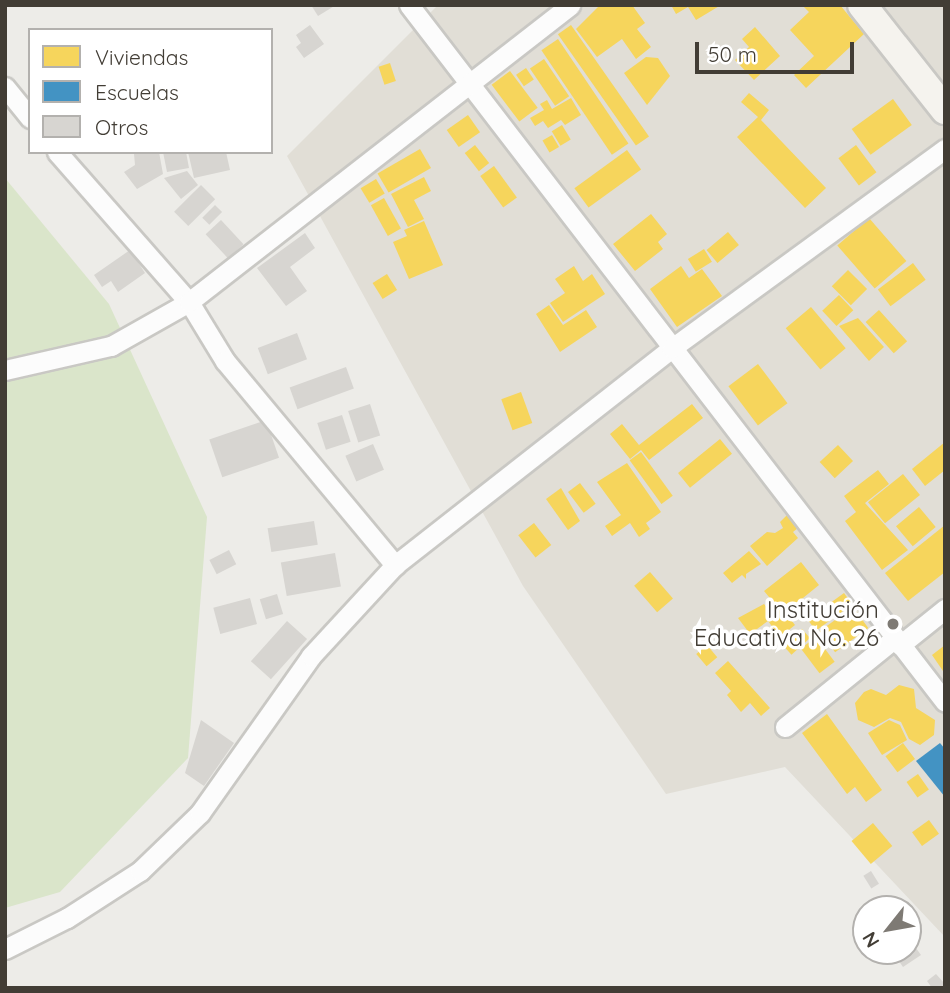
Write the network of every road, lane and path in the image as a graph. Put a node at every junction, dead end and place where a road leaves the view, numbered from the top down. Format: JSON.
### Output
{"nodes":[{"id":1,"x":408,"y":5,"type":"edge"},
{"id":2,"x":570,"y":5,"type":"edge"},
{"id":3,"x":862,"y":5,"type":"edge"},
{"id":4,"x":467,"y":86,"type":"junction"},
{"id":5,"x":5,"y":87,"type":"edge"},
{"id":6,"x":945,"y":110,"type":"edge"},
{"id":7,"x":28,"y":116,"type":"edge"},
{"id":8,"x":945,"y":149,"type":"edge"},
{"id":9,"x":59,"y":154,"type":"edge"},
{"id":10,"x":189,"y":302,"type":"junction"},
{"id":11,"x":672,"y":348,"type":"junction"},
{"id":12,"x":5,"y":370,"type":"edge"},
{"id":13,"x":395,"y":565,"type":"junction"},
{"id":14,"x":945,"y":609,"type":"edge"},
{"id":15,"x":897,"y":641,"type":"junction"},
{"id":16,"x":945,"y":702,"type":"edge"},
{"id":17,"x":785,"y":727,"type":"dead end"},
{"id":18,"x":5,"y":949,"type":"edge"}],
"edges":[{"from":1,"to":4,"type":"street"},
{"from":2,"to":4,"type":"street"},
{"from":3,"to":6,"type":"street"},
{"from":4,"to":10,"type":"street"},
{"from":4,"to":11,"type":"street"},
{"from":5,"to":7,"type":"street"},
{"from":8,"to":11,"type":"street"},
{"from":9,"to":10,"type":"street"},
{"from":10,"to":12,"type":"street"},
{"from":10,"to":13,"type":"street"},
{"from":11,"to":13,"type":"street"},
{"from":11,"to":15,"type":"street"},
{"from":13,"to":18,"type":"street"},
{"from":14,"to":15,"type":"street"},
{"from":15,"to":16,"type":"street"},
{"from":15,"to":17,"type":"street"}]}
